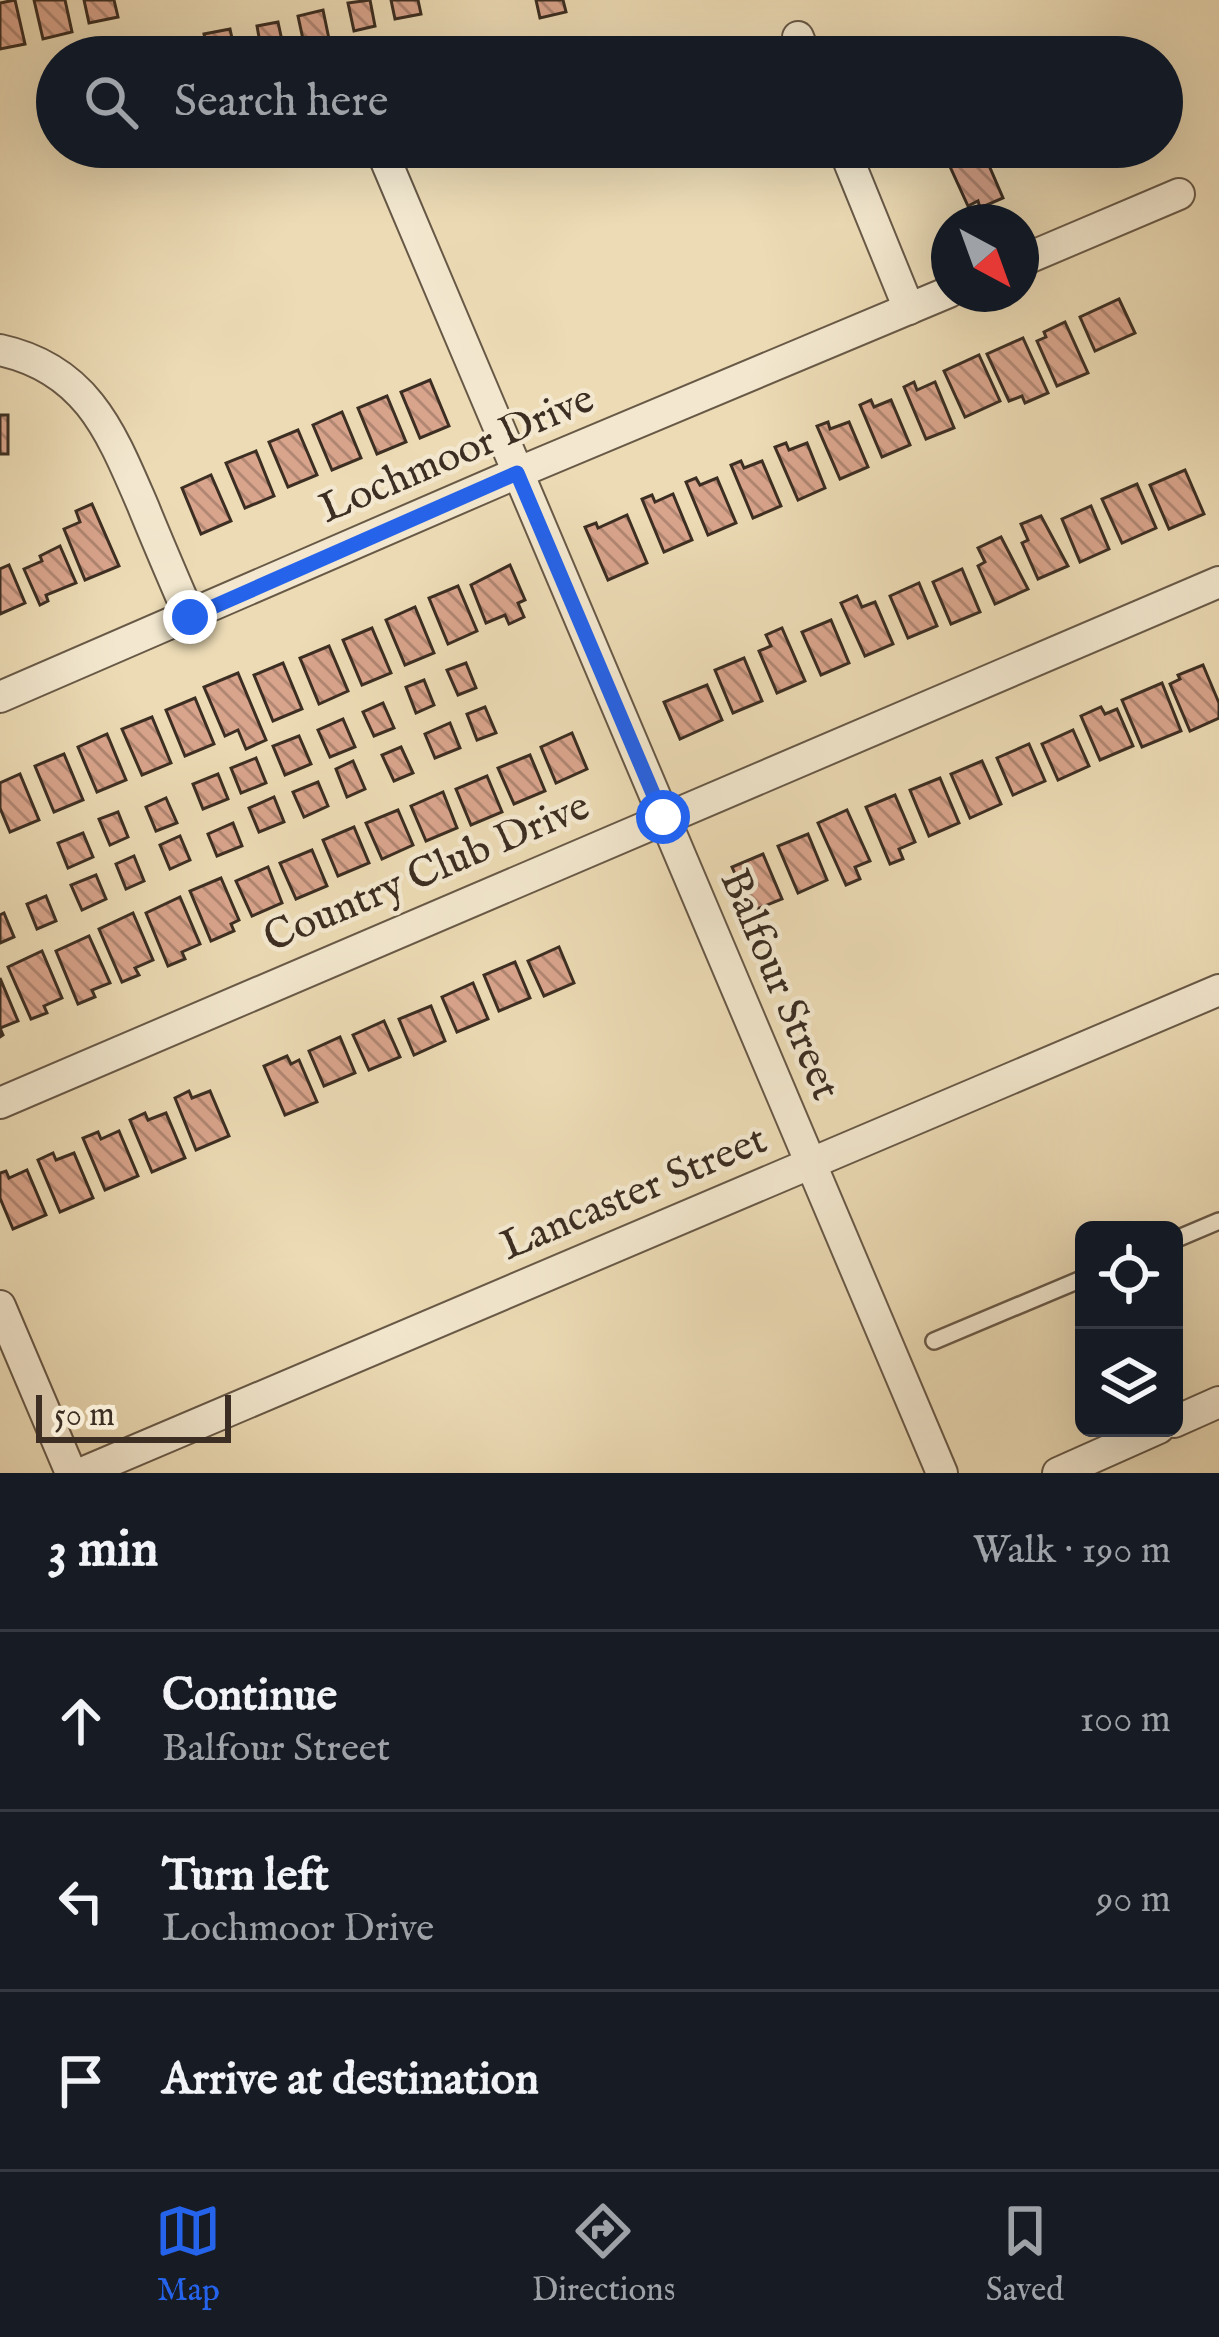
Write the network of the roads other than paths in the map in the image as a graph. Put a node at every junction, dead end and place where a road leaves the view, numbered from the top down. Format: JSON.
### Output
{"nodes":[{"id":1,"x":389,"y":168,"type":"edge"},
{"id":2,"x":852,"y":168,"type":"edge"},
{"id":3,"x":1179,"y":194,"type":"dead end"},
{"id":4,"x":1039,"y":253,"type":"edge"},
{"id":5,"x":931,"y":300,"type":"edge"},
{"id":6,"x":909,"y":309,"type":"junction"},
{"id":7,"x":0,"y":350,"type":"edge"},
{"id":8,"x":517,"y":473,"type":"junction"},
{"id":9,"x":1219,"y":582,"type":"edge"},
{"id":10,"x":190,"y":617,"type":"junction"},
{"id":11,"x":0,"y":697,"type":"edge"},
{"id":12,"x":663,"y":817,"type":"junction"},
{"id":13,"x":1219,"y":990,"type":"edge"},
{"id":14,"x":0,"y":1103,"type":"edge"},
{"id":15,"x":810,"y":1165,"type":"junction"},
{"id":16,"x":1219,"y":1221,"type":"edge"},
{"id":17,"x":1183,"y":1236,"type":"edge"},
{"id":18,"x":1075,"y":1282,"type":"edge"},
{"id":19,"x":0,"y":1306,"type":"edge"},
{"id":20,"x":934,"y":1341,"type":"dead end"},
{"id":21,"x":1219,"y":1402,"type":"edge"},
{"id":22,"x":1183,"y":1418,"type":"edge"},
{"id":23,"x":1140,"y":1437,"type":"edge"},
{"id":24,"x":71,"y":1473,"type":"edge"},
{"id":25,"x":82,"y":1473,"type":"edge"},
{"id":26,"x":942,"y":1473,"type":"edge"},
{"id":27,"x":1058,"y":1473,"type":"edge"}],
"edges":[{"from":1,"to":8,"type":"street","name":"Balfour Street"},
{"from":2,"to":6,"type":"street"},
{"from":3,"to":4,"type":"street"},
{"from":5,"to":6,"type":"street","name":"Lochmoor Drive"},
{"from":6,"to":8,"type":"street","name":"Lochmoor Drive"},
{"from":7,"to":10,"type":"street"},
{"from":8,"to":10,"type":"street","name":"Lochmoor Drive"},
{"from":8,"to":12,"type":"street","name":"Balfour Street"},
{"from":9,"to":12,"type":"street","name":"Country Club Drive"},
{"from":10,"to":11,"type":"street","name":"Lochmoor Drive"},
{"from":12,"to":14,"type":"street","name":"Country Club Drive"},
{"from":12,"to":15,"type":"street","name":"Balfour Street"},
{"from":13,"to":15,"type":"street","name":"Lancaster Street"},
{"from":15,"to":25,"type":"street","name":"Lancaster Street"},
{"from":15,"to":26,"type":"street","name":"Balfour Street"},
{"from":16,"to":17,"type":"lane"},
{"from":18,"to":20,"type":"lane"},
{"from":19,"to":24,"type":"street"},
{"from":21,"to":22,"type":"street"},
{"from":23,"to":27,"type":"street"}]}
